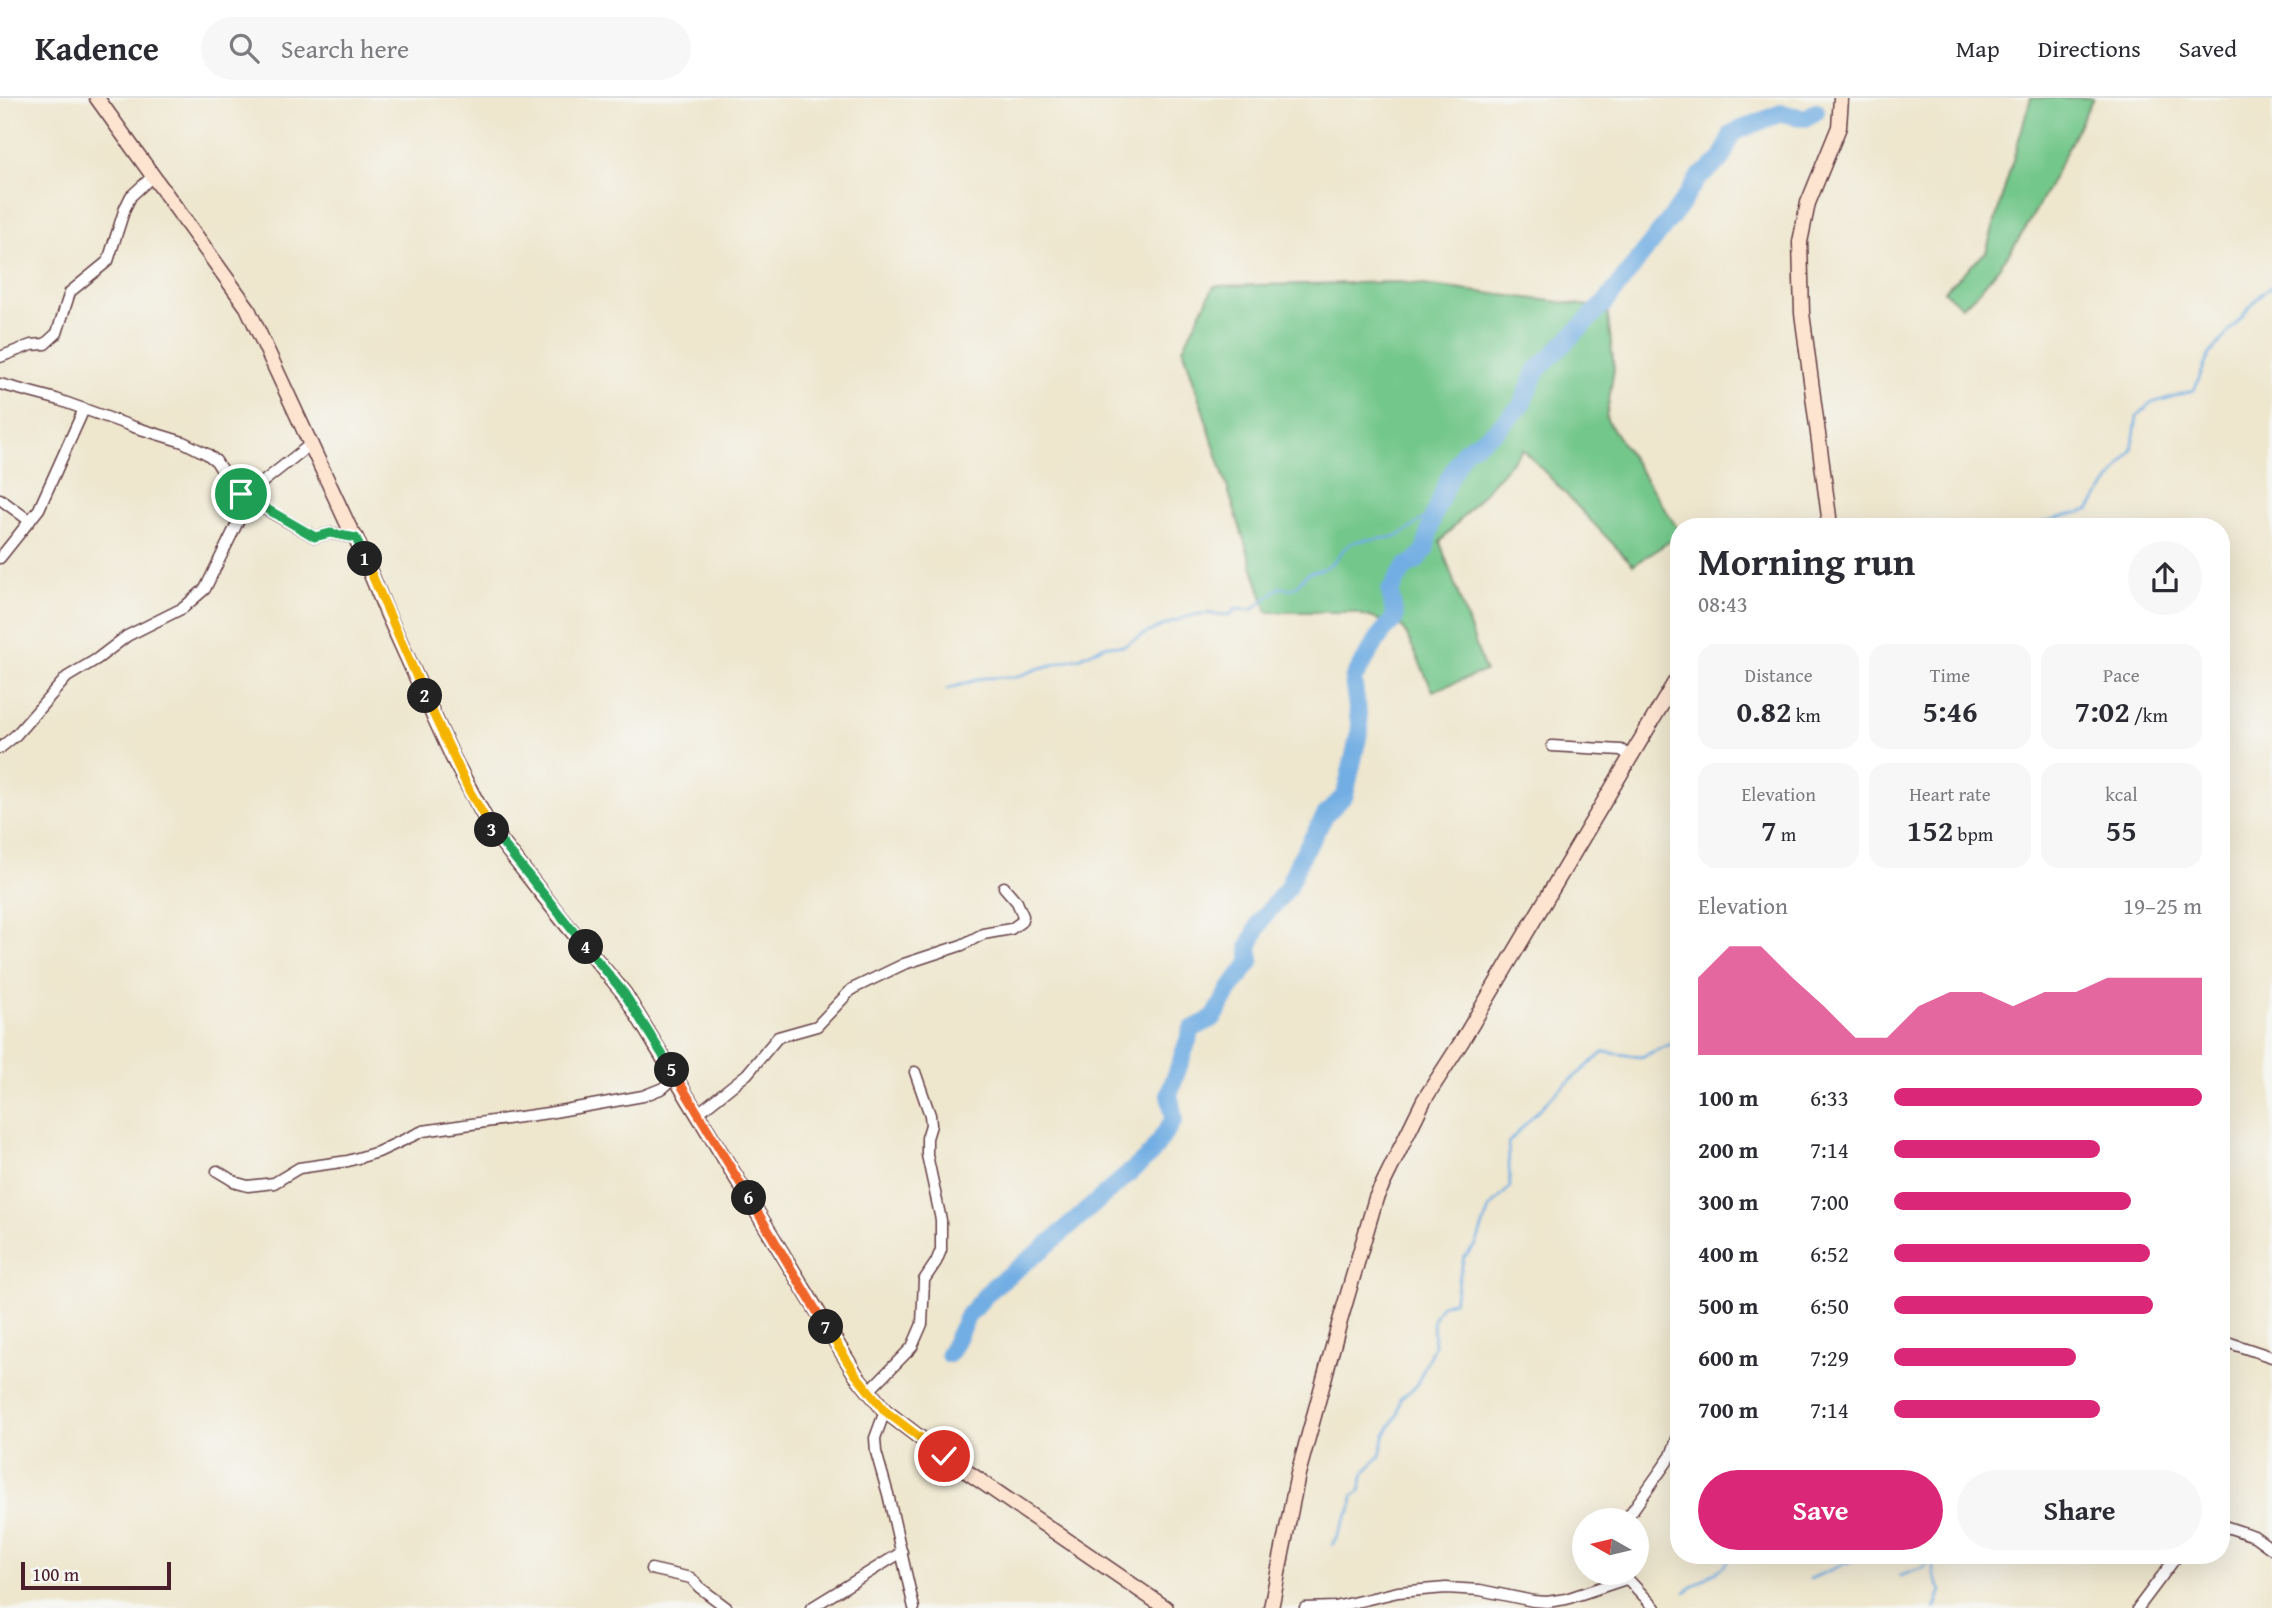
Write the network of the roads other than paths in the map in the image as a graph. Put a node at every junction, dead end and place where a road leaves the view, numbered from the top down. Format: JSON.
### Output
{"nodes":[{"id":1,"x":97,"y":98,"type":"edge"},
{"id":2,"x":1841,"y":98,"type":"edge"},
{"id":3,"x":153,"y":176,"type":"junction"},
{"id":4,"x":0,"y":357,"type":"edge"},
{"id":5,"x":0,"y":384,"type":"edge"},
{"id":6,"x":84,"y":409,"type":"junction"},
{"id":7,"x":312,"y":443,"type":"junction"},
{"id":8,"x":0,"y":499,"type":"edge"},
{"id":9,"x":247,"y":499,"type":"junction"},
{"id":10,"x":1829,"y":518,"type":"edge"},
{"id":11,"x":30,"y":521,"type":"junction"},
{"id":12,"x":356,"y":538,"type":"junction"},
{"id":13,"x":0,"y":558,"type":"edge"},
{"id":14,"x":1670,"y":691,"type":"edge"},
{"id":15,"x":1552,"y":746,"type":"dead end"},
{"id":16,"x":0,"y":748,"type":"edge"},
{"id":17,"x":1632,"y":757,"type":"junction"},
{"id":18,"x":1004,"y":887,"type":"dead end"},
{"id":19,"x":915,"y":1072,"type":"dead end"},
{"id":20,"x":676,"y":1076,"type":"junction"},
{"id":21,"x":698,"y":1114,"type":"junction"},
{"id":22,"x":217,"y":1171,"type":"dead end"},
{"id":23,"x":2230,"y":1343,"type":"edge"},
{"id":24,"x":2272,"y":1357,"type":"edge"},
{"id":25,"x":869,"y":1391,"type":"junction"},
{"id":26,"x":885,"y":1411,"type":"junction"},
{"id":27,"x":1670,"y":1457,"type":"edge"},
{"id":28,"x":1634,"y":1508,"type":"edge"},
{"id":29,"x":2230,"y":1528,"type":"edge"},
{"id":30,"x":2272,"y":1549,"type":"edge"},
{"id":31,"x":902,"y":1552,"type":"junction"},
{"id":32,"x":2171,"y":1564,"type":"edge"},
{"id":33,"x":651,"y":1569,"type":"dead end"},
{"id":34,"x":1600,"y":1586,"type":"edge"},
{"id":35,"x":1635,"y":1586,"type":"edge"},
{"id":36,"x":727,"y":1608,"type":"edge"},
{"id":37,"x":811,"y":1608,"type":"edge"},
{"id":38,"x":914,"y":1608,"type":"edge"},
{"id":39,"x":1166,"y":1608,"type":"edge"},
{"id":40,"x":1271,"y":1608,"type":"edge"},
{"id":41,"x":1305,"y":1608,"type":"edge"},
{"id":42,"x":1656,"y":1608,"type":"edge"},
{"id":43,"x":2138,"y":1608,"type":"edge"}],
"edges":[{"from":1,"to":3,"type":"street"},
{"from":2,"to":10,"type":"street"},
{"from":3,"to":4,"type":"street"},
{"from":3,"to":7,"type":"street"},
{"from":5,"to":6,"type":"street"},
{"from":6,"to":9,"type":"street"},
{"from":6,"to":11,"type":"street"},
{"from":7,"to":9,"type":"street"},
{"from":7,"to":12,"type":"street"},
{"from":8,"to":11,"type":"street"},
{"from":9,"to":12,"type":"street"},
{"from":9,"to":16,"type":"street"},
{"from":11,"to":13,"type":"street"},
{"from":12,"to":20,"type":"street"},
{"from":14,"to":17,"type":"street"},
{"from":15,"to":17,"type":"street"},
{"from":17,"to":40,"type":"street"},
{"from":18,"to":21,"type":"street"},
{"from":19,"to":25,"type":"street"},
{"from":20,"to":21,"type":"street"},
{"from":20,"to":22,"type":"street"},
{"from":21,"to":25,"type":"street"},
{"from":23,"to":24,"type":"street"},
{"from":25,"to":26,"type":"street"},
{"from":26,"to":31,"type":"street"},
{"from":26,"to":39,"type":"street"},
{"from":27,"to":28,"type":"street"},
{"from":29,"to":30,"type":"street"},
{"from":31,"to":37,"type":"street"},
{"from":31,"to":38,"type":"street"},
{"from":32,"to":43,"type":"street"},
{"from":33,"to":36,"type":"street"},
{"from":34,"to":41,"type":"street"},
{"from":35,"to":42,"type":"street"}]}
